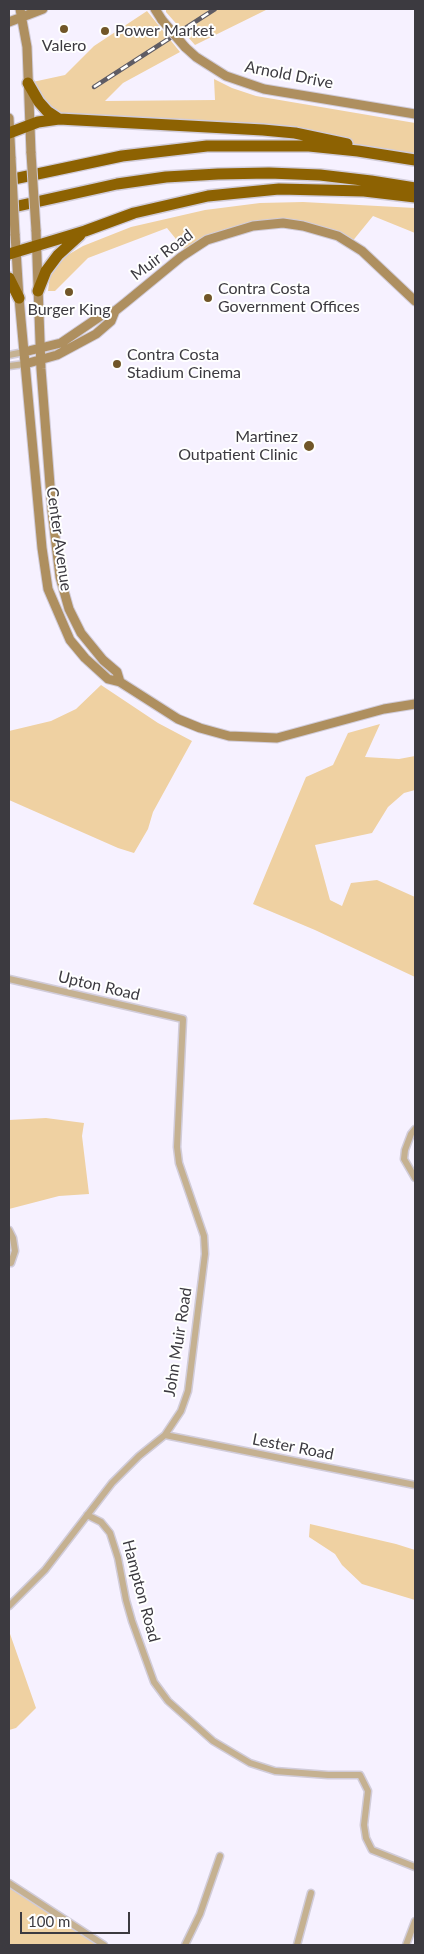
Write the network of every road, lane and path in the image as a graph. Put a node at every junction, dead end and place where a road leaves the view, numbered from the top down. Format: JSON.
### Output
{"nodes":[{"id":1,"x":43,"y":9,"type":"edge"},
{"id":2,"x":155,"y":9,"type":"edge"},
{"id":3,"x":21,"y":13,"type":"edge"},
{"id":4,"x":9,"y":22,"type":"edge"},
{"id":5,"x":28,"y":83,"type":"junction"},
{"id":6,"x":415,"y":114,"type":"edge"},
{"id":7,"x":9,"y":118,"type":"edge"},
{"id":8,"x":59,"y":119,"type":"junction"},
{"id":9,"x":30,"y":124,"type":"junction"},
{"id":10,"x":9,"y":132,"type":"edge"},
{"id":11,"x":377,"y":153,"type":"junction"},
{"id":12,"x":415,"y":160,"type":"edge"},
{"id":13,"x":9,"y":180,"type":"edge"},
{"id":14,"x":415,"y":188,"type":"edge"},
{"id":15,"x":415,"y":197,"type":"edge"},
{"id":16,"x":9,"y":208,"type":"edge"},
{"id":17,"x":85,"y":231,"type":"junction"},
{"id":18,"x":37,"y":247,"type":"junction"},
{"id":19,"x":13,"y":254,"type":"edge"},
{"id":20,"x":9,"y":278,"type":"edge"},
{"id":21,"x":38,"y":291,"type":"junction"},
{"id":22,"x":19,"y":298,"type":"junction"},
{"id":23,"x":415,"y":300,"type":"edge"},
{"id":24,"x":115,"y":311,"type":"junction"},
{"id":25,"x":39,"y":349,"type":"junction"},
{"id":26,"x":24,"y":352,"type":"junction"},
{"id":27,"x":9,"y":355,"type":"edge"},
{"id":28,"x":40,"y":361,"type":"junction"},
{"id":29,"x":25,"y":364,"type":"junction"},
{"id":30,"x":9,"y":366,"type":"edge"},
{"id":31,"x":120,"y":682,"type":"junction"},
{"id":32,"x":415,"y":704,"type":"edge"},
{"id":33,"x":9,"y":979,"type":"edge"},
{"id":34,"x":183,"y":1020,"type":"joint"},
{"id":35,"x":415,"y":1129,"type":"edge"},
{"id":36,"x":415,"y":1178,"type":"edge"},
{"id":37,"x":9,"y":1230,"type":"edge"},
{"id":38,"x":9,"y":1263,"type":"edge"},
{"id":39,"x":165,"y":1435,"type":"junction"},
{"id":40,"x":415,"y":1485,"type":"edge"},
{"id":41,"x":87,"y":1515,"type":"junction"},
{"id":42,"x":9,"y":1606,"type":"edge"},
{"id":43,"x":220,"y":1856,"type":"dead end"},
{"id":44,"x":415,"y":1866,"type":"edge"},
{"id":45,"x":9,"y":1883,"type":"edge"},
{"id":46,"x":311,"y":1893,"type":"dead end"},
{"id":47,"x":415,"y":1921,"type":"edge"},
{"id":48,"x":104,"y":1945,"type":"edge"},
{"id":49,"x":186,"y":1945,"type":"edge"},
{"id":50,"x":297,"y":1945,"type":"edge"},
{"id":51,"x":406,"y":1945,"type":"edge"}],
"edges":[{"from":1,"to":3,"type":"street"},
{"from":2,"to":6,"type":"street","name":"Arnold Drive","bridge":true},
{"from":3,"to":4,"type":"street"},
{"from":3,"to":5,"type":"street","name":"Center Avenue"},
{"from":5,"to":8,"type":"highway"},
{"from":5,"to":9,"type":"street","name":"Center Avenue"},
{"from":7,"to":10,"type":"street","name":"Center Avenue"},
{"from":8,"to":9,"type":"highway"},
{"from":8,"to":11,"type":"highway"},
{"from":9,"to":10,"type":"highway"},
{"from":9,"to":18,"type":"street","name":"Center Avenue","bridge":true},
{"from":10,"to":19,"type":"street","name":"Center Avenue","bridge":true},
{"from":11,"to":12,"type":"highway"},
{"from":11,"to":13,"type":"highway"},
{"from":14,"to":16,"type":"highway"},
{"from":15,"to":17,"type":"highway"},
{"from":17,"to":18,"type":"highway"},
{"from":17,"to":21,"type":"highway"},
{"from":18,"to":19,"type":"highway"},
{"from":18,"to":21,"type":"street","name":"Center Avenue"},
{"from":19,"to":22,"type":"street","name":"Center Avenue"},
{"from":20,"to":22,"type":"highway"},
{"from":21,"to":25,"type":"street","name":"Center Avenue"},
{"from":22,"to":26,"type":"street","name":"Center Avenue"},
{"from":23,"to":24,"type":"street","name":"Muir Road"},
{"from":24,"to":25,"type":"street","name":"Muir Road"},
{"from":24,"to":28,"type":"street","name":"Muir Road"},
{"from":25,"to":26,"type":"street","name":"Muir Road"},
{"from":25,"to":28,"type":"street","name":"Center Avenue"},
{"from":26,"to":27,"type":"street"},
{"from":26,"to":29,"type":"street","name":"Center Avenue"},
{"from":28,"to":29,"type":"street","name":"Muir Road"},
{"from":28,"to":31,"type":"street","name":"Center Avenue"},
{"from":29,"to":30,"type":"street"},
{"from":29,"to":31,"type":"street","name":"Center Avenue"},
{"from":31,"to":32,"type":"street","name":"Center Avenue"},
{"from":33,"to":34,"type":"street","name":"Upton Road"},
{"from":34,"to":39,"type":"street","name":"John Muir Road"},
{"from":35,"to":36,"type":"street"},
{"from":37,"to":38,"type":"street"},
{"from":39,"to":40,"type":"street","name":"Lester Road"},
{"from":39,"to":41,"type":"street","name":"John Muir Road"},
{"from":41,"to":42,"type":"street","name":"John Muir Road"},
{"from":41,"to":44,"type":"street","name":"Hampton Road"},
{"from":43,"to":49,"type":"street"},
{"from":45,"to":48,"type":"street"},
{"from":46,"to":50,"type":"street"},
{"from":47,"to":51,"type":"street"}]}
